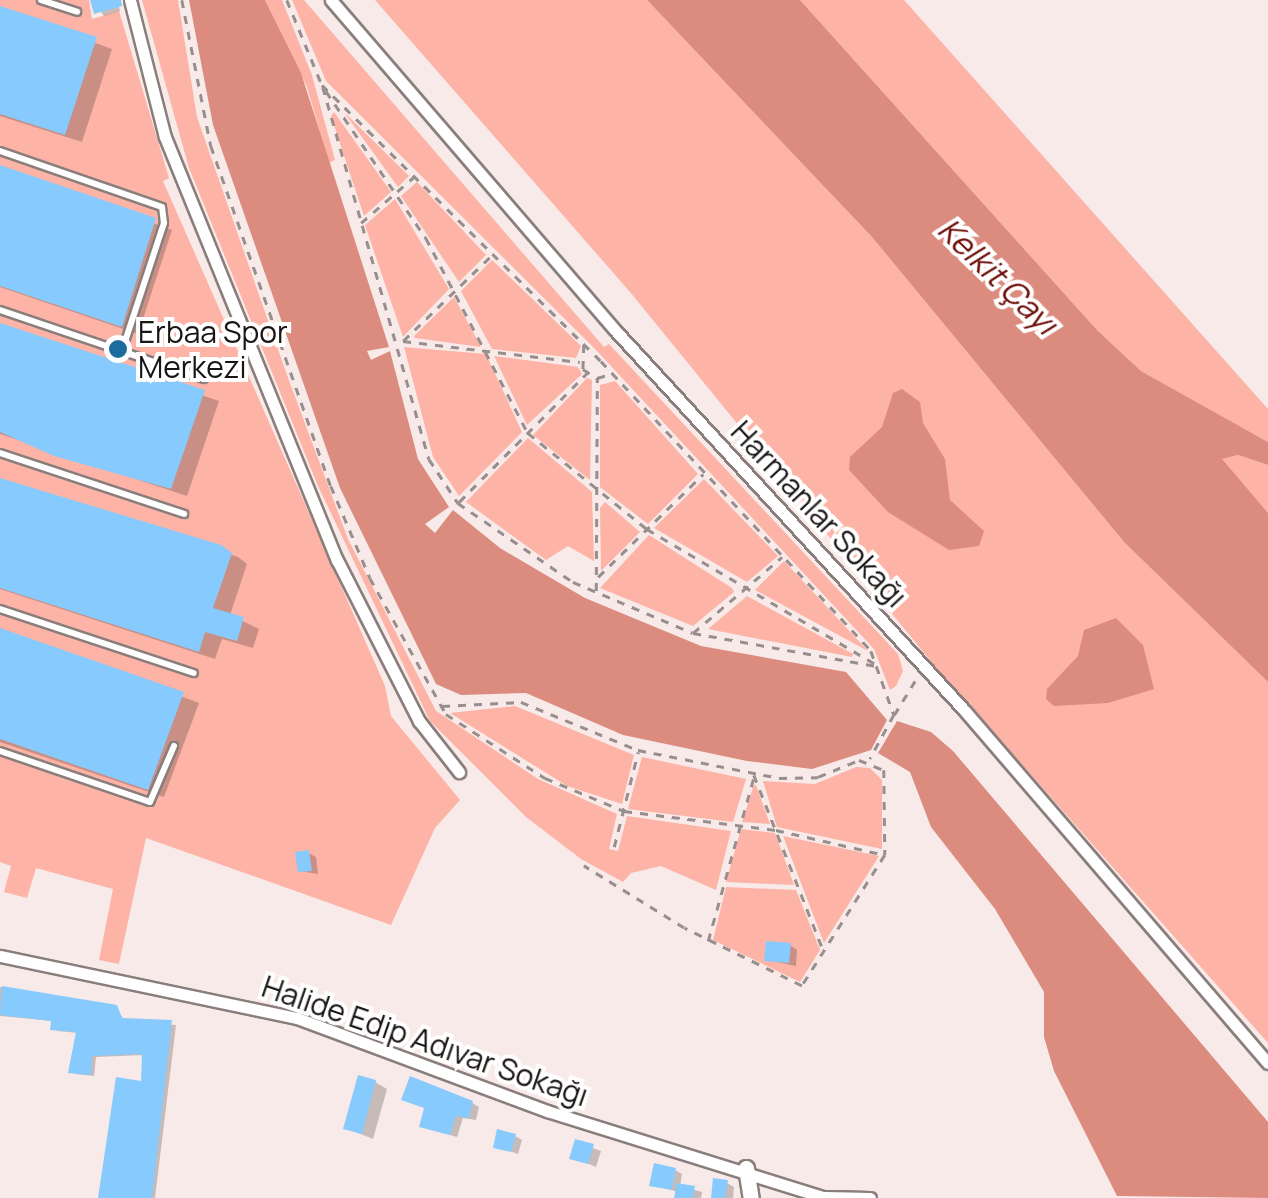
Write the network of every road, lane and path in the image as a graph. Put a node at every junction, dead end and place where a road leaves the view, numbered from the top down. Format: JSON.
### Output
{"nodes":[{"id":1,"x":41,"y":0,"type":"edge"},
{"id":2,"x":130,"y":0,"type":"edge"},
{"id":3,"x":182,"y":0,"type":"edge"},
{"id":4,"x":287,"y":0,"type":"edge"},
{"id":5,"x":332,"y":0,"type":"edge"},
{"id":6,"x":77,"y":12,"type":"dead end"},
{"id":7,"x":322,"y":85,"type":"junction"},
{"id":8,"x":0,"y":150,"type":"edge"},
{"id":9,"x":415,"y":176,"type":"junction"},
{"id":10,"x":396,"y":193,"type":"junction"},
{"id":11,"x":360,"y":224,"type":"junction"},
{"id":12,"x":492,"y":256,"type":"junction"},
{"id":13,"x":456,"y":290,"type":"junction"},
{"id":14,"x":0,"y":310,"type":"edge"},
{"id":15,"x":403,"y":341,"type":"junction"},
{"id":16,"x":398,"y":345,"type":"junction"},
{"id":17,"x":584,"y":345,"type":"junction"},
{"id":18,"x":122,"y":351,"type":"junction"},
{"id":19,"x":488,"y":351,"type":"junction"},
{"id":20,"x":580,"y":362,"type":"junction"},
{"id":21,"x":587,"y":373,"type":"junction"},
{"id":22,"x":612,"y":374,"type":"junction"},
{"id":23,"x":204,"y":378,"type":"dead end"},
{"id":24,"x":597,"y":378,"type":"junction"},
{"id":25,"x":528,"y":432,"type":"junction"},
{"id":26,"x":0,"y":454,"type":"edge"},
{"id":27,"x":704,"y":474,"type":"junction"},
{"id":28,"x":597,"y":492,"type":"junction"},
{"id":29,"x":458,"y":503,"type":"junction"},
{"id":30,"x":184,"y":514,"type":"dead end"},
{"id":31,"x":647,"y":530,"type":"junction"},
{"id":32,"x":783,"y":556,"type":"junction"},
{"id":33,"x":596,"y":579,"type":"junction"},
{"id":34,"x":744,"y":589,"type":"junction"},
{"id":35,"x":596,"y":593,"type":"junction"},
{"id":36,"x":0,"y":609,"type":"edge"},
{"id":37,"x":693,"y":633,"type":"junction"},
{"id":38,"x":878,"y":666,"type":"junction"},
{"id":39,"x":924,"y":666,"type":"junction"},
{"id":40,"x":194,"y":673,"type":"dead end"},
{"id":41,"x":440,"y":706,"type":"junction"},
{"id":42,"x":894,"y":716,"type":"junction"},
{"id":43,"x":174,"y":746,"type":"dead end"},
{"id":44,"x":638,"y":750,"type":"junction"},
{"id":45,"x":0,"y":751,"type":"edge"},
{"id":46,"x":870,"y":759,"type":"junction"},
{"id":47,"x":459,"y":772,"type":"dead end"},
{"id":48,"x":754,"y":774,"type":"junction"},
{"id":49,"x":624,"y":811,"type":"junction"},
{"id":50,"x":736,"y":826,"type":"junction"},
{"id":51,"x":776,"y":830,"type":"junction"},
{"id":52,"x":614,"y":847,"type":"dead end"},
{"id":53,"x":885,"y":854,"type":"junction"},
{"id":54,"x":584,"y":866,"type":"dead end"},
{"id":55,"x":708,"y":941,"type":"junction"},
{"id":56,"x":824,"y":950,"type":"junction"},
{"id":57,"x":0,"y":956,"type":"edge"},
{"id":58,"x":1268,"y":1063,"type":"edge"},
{"id":59,"x":746,"y":1168,"type":"junction"},
{"id":60,"x":751,"y":1198,"type":"edge"},
{"id":61,"x":826,"y":1198,"type":"edge"},
{"id":62,"x":870,"y":1198,"type":"edge"}],
"edges":[{"from":1,"to":6,"type":"lane"},
{"from":2,"to":47,"type":"street"},
{"from":3,"to":41,"type":"path"},
{"from":4,"to":7,"type":"path"},
{"from":5,"to":39,"type":"street","name":"Harmanlar Sokağı"},
{"from":7,"to":9,"type":"path"},
{"from":7,"to":10,"type":"path"},
{"from":7,"to":11,"type":"path"},
{"from":8,"to":18,"type":"lane"},
{"from":9,"to":10,"type":"path"},
{"from":9,"to":12,"type":"path"},
{"from":10,"to":11,"type":"path"},
{"from":10,"to":13,"type":"path"},
{"from":11,"to":16,"type":"path"},
{"from":12,"to":13,"type":"path"},
{"from":12,"to":17,"type":"path"},
{"from":13,"to":15,"type":"path"},
{"from":13,"to":19,"type":"path"},
{"from":14,"to":18,"type":"lane"},
{"from":15,"to":16,"type":"path"},
{"from":15,"to":19,"type":"path"},
{"from":16,"to":29,"type":"path"},
{"from":17,"to":20,"type":"path"},
{"from":17,"to":22,"type":"path"},
{"from":18,"to":23,"type":"lane"},
{"from":19,"to":20,"type":"path"},
{"from":19,"to":25,"type":"path"},
{"from":20,"to":21,"type":"path"},
{"from":21,"to":24,"type":"path"},
{"from":21,"to":25,"type":"path"},
{"from":22,"to":24,"type":"path"},
{"from":22,"to":27,"type":"path"},
{"from":24,"to":28,"type":"path"},
{"from":25,"to":28,"type":"path"},
{"from":25,"to":29,"type":"path"},
{"from":26,"to":30,"type":"lane"},
{"from":27,"to":31,"type":"path"},
{"from":27,"to":32,"type":"path"},
{"from":28,"to":31,"type":"path"},
{"from":28,"to":33,"type":"path"},
{"from":29,"to":35,"type":"path"},
{"from":31,"to":33,"type":"path"},
{"from":31,"to":34,"type":"path"},
{"from":32,"to":34,"type":"path"},
{"from":32,"to":38,"type":"path"},
{"from":33,"to":35,"type":"path"},
{"from":34,"to":37,"type":"path"},
{"from":34,"to":38,"type":"path"},
{"from":35,"to":37,"type":"path"},
{"from":36,"to":40,"type":"lane"},
{"from":37,"to":38,"type":"path"},
{"from":38,"to":42,"type":"path"},
{"from":39,"to":42,"type":"path"},
{"from":39,"to":58,"type":"street","name":"Harmanlar Sokağı"},
{"from":41,"to":44,"type":"path"},
{"from":41,"to":49,"type":"path"},
{"from":42,"to":46,"type":"path"},
{"from":43,"to":45,"type":"lane"},
{"from":44,"to":48,"type":"path"},
{"from":44,"to":49,"type":"path"},
{"from":46,"to":48,"type":"path"},
{"from":46,"to":53,"type":"path"},
{"from":48,"to":50,"type":"path"},
{"from":48,"to":51,"type":"path"},
{"from":49,"to":50,"type":"path"},
{"from":49,"to":52,"type":"path"},
{"from":50,"to":51,"type":"path"},
{"from":50,"to":55,"type":"path"},
{"from":51,"to":53,"type":"path"},
{"from":51,"to":56,"type":"path"},
{"from":53,"to":56,"type":"path"},
{"from":54,"to":55,"type":"path"},
{"from":55,"to":56,"type":"path"},
{"from":57,"to":59,"type":"street","name":"Halide Edip Adıvar Sokağı"},
{"from":59,"to":60,"type":"street"},
{"from":59,"to":61,"type":"street","name":"Halide Edip Adıvar Sokağı"},
{"from":61,"to":62,"type":"street","name":"Halide Edip Adıvar Sokağı"}]}
